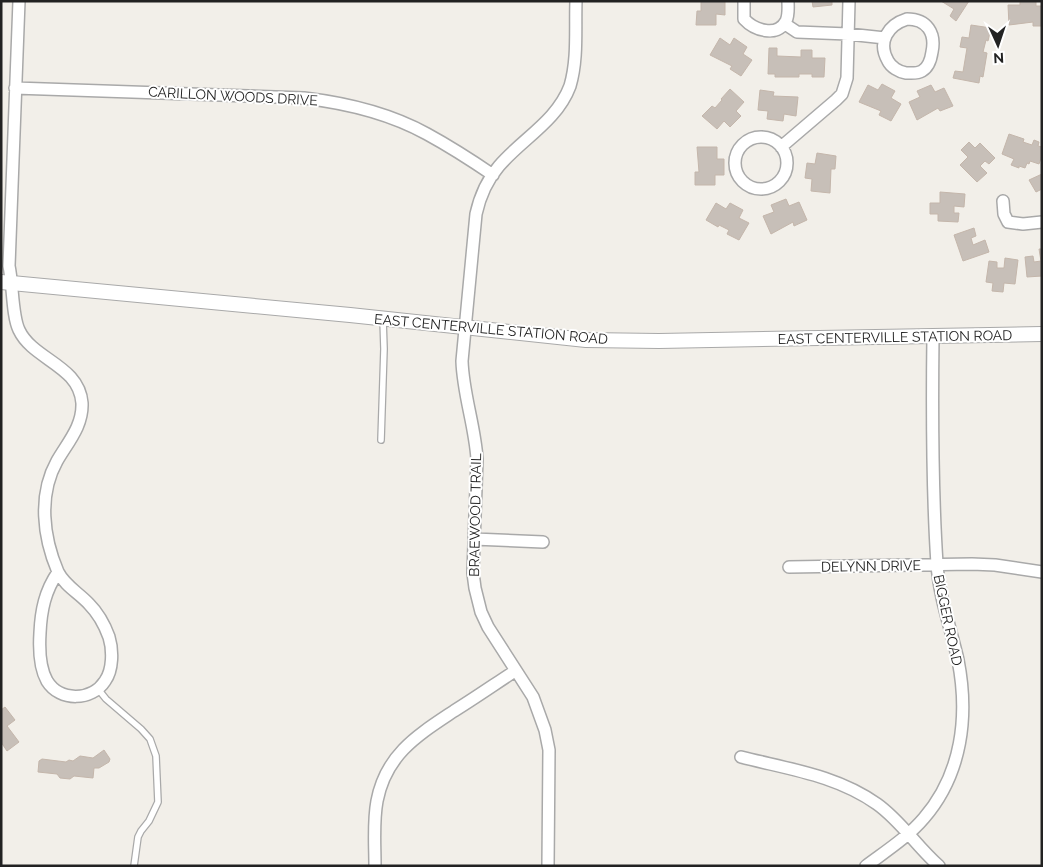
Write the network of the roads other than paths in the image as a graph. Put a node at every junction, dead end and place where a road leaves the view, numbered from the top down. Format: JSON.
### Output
{"nodes":[{"id":1,"x":19,"y":1,"type":"edge"},
{"id":2,"x":576,"y":1,"type":"edge"},
{"id":3,"x":744,"y":1,"type":"edge"},
{"id":4,"x":788,"y":1,"type":"edge"},
{"id":5,"x":849,"y":1,"type":"edge"},
{"id":6,"x":785,"y":24,"type":"junction"},
{"id":7,"x":848,"y":34,"type":"junction"},
{"id":8,"x":885,"y":38,"type":"junction"},
{"id":9,"x":16,"y":88,"type":"junction"},
{"id":10,"x":781,"y":147,"type":"junction"},
{"id":11,"x":493,"y":174,"type":"junction"},
{"id":12,"x":1003,"y":201,"type":"dead end"},
{"id":13,"x":1042,"y":222,"type":"edge"},
{"id":14,"x":7,"y":282,"type":"edge"},
{"id":15,"x":383,"y":319,"type":"junction"},
{"id":16,"x":465,"y":328,"type":"junction"},
{"id":17,"x":1042,"y":334,"type":"edge"},
{"id":18,"x":932,"y":336,"type":"junction"},
{"id":19,"x":382,"y":440,"type":"dead end"},
{"id":20,"x":474,"y":539,"type":"junction"},
{"id":21,"x":543,"y":542,"type":"dead end"},
{"id":22,"x":937,"y":565,"type":"junction"},
{"id":23,"x":789,"y":567,"type":"dead end"},
{"id":24,"x":58,"y":572,"type":"junction"},
{"id":25,"x":1042,"y":572,"type":"edge"},
{"id":26,"x":515,"y":671,"type":"junction"},
{"id":27,"x":98,"y":689,"type":"junction"},
{"id":28,"x":741,"y":757,"type":"dead end"},
{"id":29,"x":909,"y":833,"type":"junction"},
{"id":30,"x":134,"y":866,"type":"edge"},
{"id":31,"x":375,"y":866,"type":"edge"},
{"id":32,"x":548,"y":866,"type":"edge"},
{"id":33,"x":866,"y":866,"type":"edge"},
{"id":34,"x":939,"y":866,"type":"edge"}],
"edges":[{"from":1,"to":9,"type":"street"},
{"from":2,"to":11,"type":"street","name":"BRAEWOOD TRAIL"},
{"from":3,"to":6,"type":"street"},
{"from":4,"to":6,"type":"street"},
{"from":5,"to":7,"type":"street"},
{"from":6,"to":7,"type":"street"},
{"from":7,"to":8,"type":"street"},
{"from":7,"to":10,"type":"street"},
{"from":8,"to":8,"type":"street"},
{"from":9,"to":11,"type":"street","name":"CARILLON WOODS DRIVE"},
{"from":9,"to":14,"type":"street"},
{"from":10,"to":10,"type":"street"},
{"from":11,"to":16,"type":"street","name":"BRAEWOOD TRAIL"},
{"from":12,"to":13,"type":"street"},
{"from":14,"to":15,"type":"street","name":"EAST CENTERVILLE STATION ROAD"},
{"from":14,"to":24,"type":"street"},
{"from":15,"to":16,"type":"street","name":"EAST CENTERVILLE STATION ROAD"},
{"from":15,"to":19,"type":"lane"},
{"from":16,"to":18,"type":"street","name":"EAST CENTERVILLE STATION ROAD"},
{"from":16,"to":20,"type":"street","name":"BRAEWOOD TRAIL"},
{"from":17,"to":18,"type":"street","name":"EAST CENTERVILLE STATION ROAD"},
{"from":18,"to":22,"type":"street","name":"BIGGER ROAD"},
{"from":20,"to":21,"type":"street"},
{"from":20,"to":26,"type":"street","name":"BRAEWOOD TRAIL"},
{"from":22,"to":23,"type":"street","name":"DELYNN DRIVE"},
{"from":22,"to":25,"type":"street","name":"DELYNN DRIVE"},
{"from":22,"to":29,"type":"street","name":"BIGGER ROAD"},
{"from":24,"to":27,"type":"street"},
{"from":24,"to":27,"type":"street"},
{"from":26,"to":31,"type":"street"},
{"from":26,"to":32,"type":"street","name":"BRAEWOOD TRAIL"},
{"from":27,"to":30,"type":"lane"},
{"from":28,"to":29,"type":"street"},
{"from":29,"to":33,"type":"street","name":"BIGGER ROAD"},
{"from":29,"to":34,"type":"street"}]}
